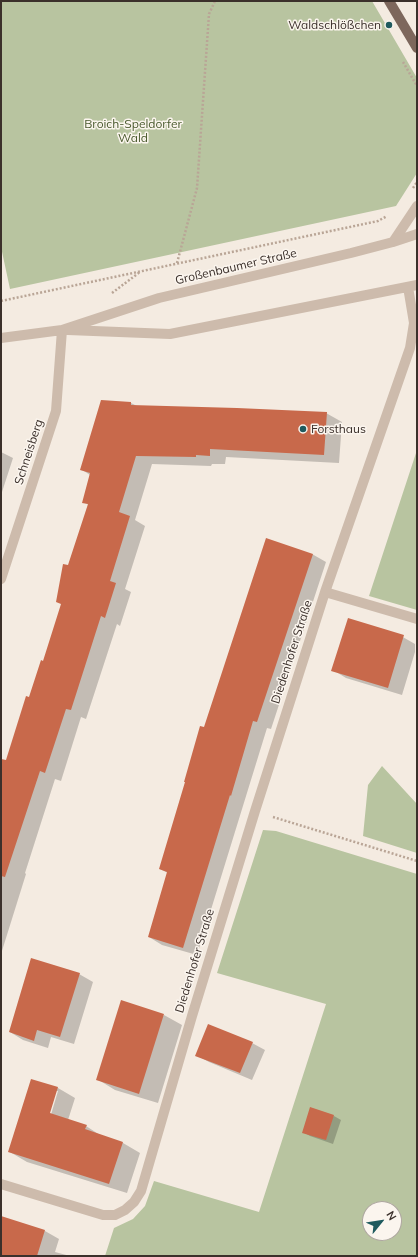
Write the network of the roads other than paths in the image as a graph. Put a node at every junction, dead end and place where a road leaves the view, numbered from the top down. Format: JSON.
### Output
{"nodes":[{"id":1,"x":389,"y":1,"type":"edge"},
{"id":2,"x":417,"y":48,"type":"edge"},
{"id":3,"x":417,"y":206,"type":"edge"},
{"id":4,"x":417,"y":234,"type":"edge"},
{"id":5,"x":393,"y":242,"type":"junction"},
{"id":6,"x":412,"y":286,"type":"edge"},
{"id":7,"x":62,"y":330,"type":"junction"},
{"id":8,"x":1,"y":338,"type":"edge"},
{"id":9,"x":1,"y":580,"type":"edge"},
{"id":10,"x":325,"y":592,"type":"junction"},
{"id":11,"x":417,"y":619,"type":"edge"},
{"id":12,"x":1,"y":1184,"type":"edge"}],
"edges":[{"from":1,"to":2,"type":"main road"},
{"from":3,"to":5,"type":"street"},
{"from":4,"to":5,"type":"street","name":"Großenbaumer Straße"},
{"from":5,"to":7,"type":"street","name":"Großenbaumer Straße"},
{"from":6,"to":7,"type":"street","name":"Großenbaumer Straße"},
{"from":6,"to":10,"type":"street","name":"Diedenhofer Straße"},
{"from":7,"to":8,"type":"street","name":"Großenbaumer Straße"},
{"from":7,"to":9,"type":"street","name":"Schneisberg"},
{"from":10,"to":11,"type":"street","name":"Diedenhofer Straße"},
{"from":10,"to":12,"type":"street","name":"Diedenhofer Straße"}]}
